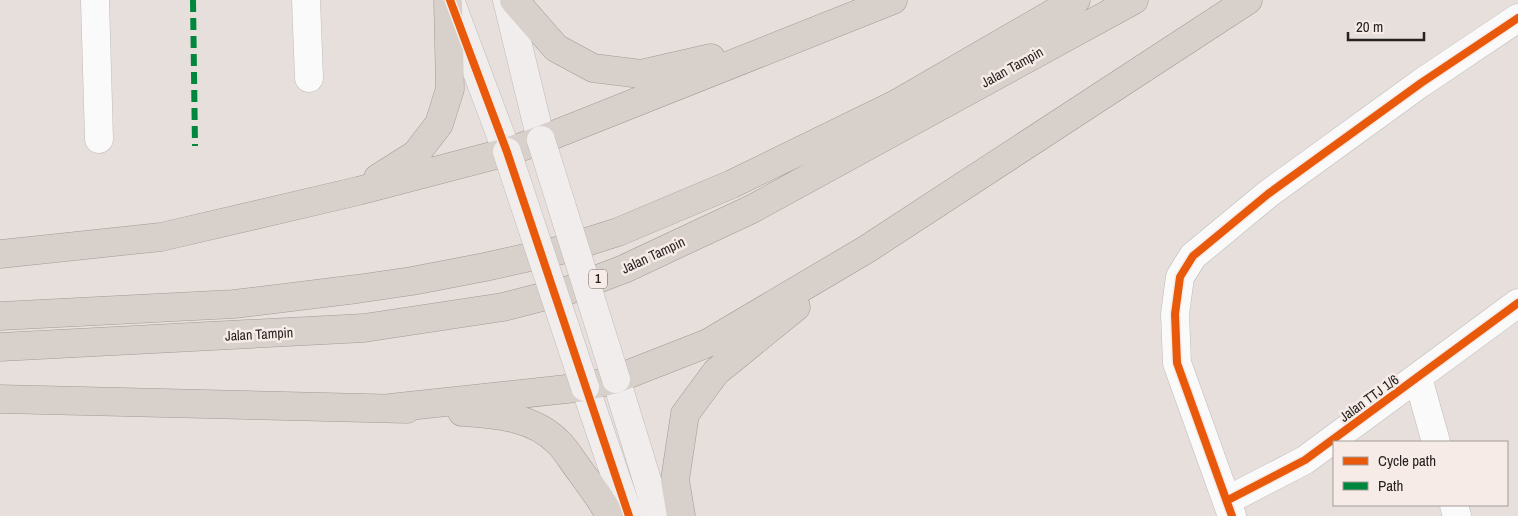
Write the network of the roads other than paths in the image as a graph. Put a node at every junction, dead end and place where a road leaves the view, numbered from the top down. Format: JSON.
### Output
{"nodes":[{"id":1,"x":95,"y":0,"type":"edge"},
{"id":2,"x":306,"y":0,"type":"edge"},
{"id":3,"x":449,"y":0,"type":"edge"},
{"id":4,"x":507,"y":0,"type":"edge"},
{"id":5,"x":514,"y":0,"type":"edge"},
{"id":6,"x":894,"y":0,"type":"edge"},
{"id":7,"x":1076,"y":0,"type":"edge"},
{"id":8,"x":1134,"y":0,"type":"edge"},
{"id":9,"x":1248,"y":0,"type":"edge"},
{"id":10,"x":1518,"y":18,"type":"edge"},
{"id":11,"x":795,"y":40,"type":"junction"},
{"id":12,"x":309,"y":78,"type":"dead end"},
{"id":13,"x":99,"y":139,"type":"dead end"},
{"id":14,"x":541,"y":140,"type":"junction"},
{"id":15,"x":507,"y":152,"type":"junction"},
{"id":16,"x":358,"y":191,"type":"junction"},
{"id":17,"x":867,"y":249,"type":"junction"},
{"id":18,"x":0,"y":254,"type":"edge"},
{"id":19,"x":1518,"y":303,"type":"edge"},
{"id":20,"x":0,"y":316,"type":"edge"},
{"id":21,"x":0,"y":347,"type":"edge"},
{"id":22,"x":1418,"y":378,"type":"junction"},
{"id":23,"x":616,"y":379,"type":"junction"},
{"id":24,"x":585,"y":387,"type":"junction"},
{"id":25,"x":0,"y":399,"type":"edge"},
{"id":26,"x":390,"y":408,"type":"junction"},
{"id":27,"x":1436,"y":441,"type":"edge"},
{"id":28,"x":1230,"y":508,"type":"edge"},
{"id":29,"x":610,"y":516,"type":"edge"},
{"id":30,"x":629,"y":516,"type":"edge"},
{"id":31,"x":658,"y":516,"type":"edge"},
{"id":32,"x":681,"y":516,"type":"edge"}],
"edges":[{"from":1,"to":13,"type":"street"},
{"from":2,"to":12,"type":"street"},
{"from":3,"to":15,"type":"street"},
{"from":3,"to":16,"type":"highway"},
{"from":4,"to":14,"type":"street"},
{"from":5,"to":11,"type":"highway"},
{"from":6,"to":11,"type":"highway"},
{"from":7,"to":20,"type":"highway","name":"Jalan Tampin"},
{"from":8,"to":21,"type":"highway","name":"Jalan Tampin","number":"1"},
{"from":9,"to":17,"type":"highway"},
{"from":10,"to":28,"type":"street"},
{"from":11,"to":14,"type":"highway"},
{"from":14,"to":15,"type":"highway"},
{"from":14,"to":23,"type":"street","bridge":true},
{"from":15,"to":16,"type":"highway"},
{"from":15,"to":24,"type":"street","bridge":true},
{"from":16,"to":18,"type":"highway"},
{"from":17,"to":23,"type":"highway"},
{"from":17,"to":32,"type":"highway"},
{"from":19,"to":22,"type":"street","name":"Jalan TTJ 1/6"},
{"from":22,"to":27,"type":"street"},
{"from":22,"to":28,"type":"street","name":"Jalan TTJ 1/6"},
{"from":23,"to":24,"type":"highway"},
{"from":23,"to":31,"type":"street"},
{"from":24,"to":26,"type":"highway"},
{"from":24,"to":30,"type":"street"},
{"from":25,"to":26,"type":"highway"},
{"from":26,"to":29,"type":"highway"}]}
